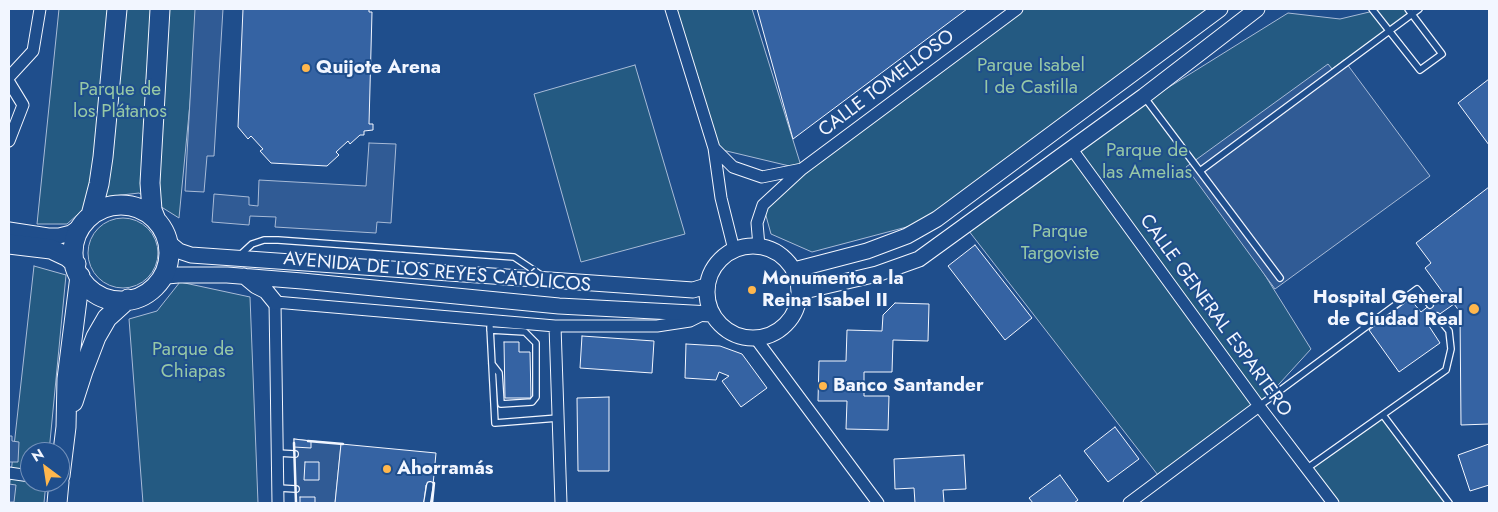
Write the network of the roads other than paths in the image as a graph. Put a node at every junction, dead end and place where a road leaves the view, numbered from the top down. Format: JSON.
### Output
{"nodes":[{"id":1,"x":40,"y":9,"type":"edge"},
{"id":2,"x":117,"y":9,"type":"edge"},
{"id":3,"x":160,"y":9,"type":"edge"},
{"id":4,"x":671,"y":9,"type":"edge"},
{"id":5,"x":1017,"y":9,"type":"edge"},
{"id":6,"x":1220,"y":9,"type":"edge"},
{"id":7,"x":1257,"y":9,"type":"edge"},
{"id":8,"x":1372,"y":9,"type":"edge"},
{"id":9,"x":1419,"y":9,"type":"edge"},
{"id":10,"x":1410,"y":11,"type":"edge"},
{"id":11,"x":1389,"y":31,"type":"junction"},
{"id":12,"x":9,"y":77,"type":"edge"},
{"id":13,"x":9,"y":82,"type":"edge"},
{"id":14,"x":1144,"y":96,"type":"junction"},
{"id":15,"x":9,"y":141,"type":"edge"},
{"id":16,"x":714,"y":148,"type":"junction"},
{"id":17,"x":1071,"y":148,"type":"junction"},
{"id":18,"x":802,"y":169,"type":"junction"},
{"id":19,"x":1200,"y":171,"type":"junction"},
{"id":20,"x":156,"y":220,"type":"junction"},
{"id":21,"x":86,"y":221,"type":"junction"},
{"id":22,"x":9,"y":230,"type":"edge"},
{"id":23,"x":168,"y":242,"type":"junction"},
{"id":24,"x":9,"y":244,"type":"edge"},
{"id":25,"x":759,"y":246,"type":"junction"},
{"id":26,"x":734,"y":250,"type":"junction"},
{"id":27,"x":237,"y":258,"type":"junction"},
{"id":28,"x":78,"y":270,"type":"junction"},
{"id":29,"x":794,"y":270,"type":"junction"},
{"id":30,"x":244,"y":276,"type":"junction"},
{"id":31,"x":1280,"y":278,"type":"dead end"},
{"id":32,"x":160,"y":280,"type":"junction"},
{"id":33,"x":549,"y":280,"type":"junction"},
{"id":34,"x":706,"y":286,"type":"junction"},
{"id":35,"x":800,"y":292,"type":"junction"},
{"id":36,"x":128,"y":299,"type":"junction"},
{"id":37,"x":275,"y":302,"type":"junction"},
{"id":38,"x":1430,"y":306,"type":"dead end"},
{"id":39,"x":708,"y":314,"type":"junction"},
{"id":40,"x":1438,"y":316,"type":"dead end"},
{"id":41,"x":490,"y":325,"type":"junction"},
{"id":42,"x":555,"y":326,"type":"junction"},
{"id":43,"x":756,"y":339,"type":"junction"},
{"id":44,"x":492,"y":364,"type":"junction"},
{"id":45,"x":1260,"y":406,"type":"junction"},
{"id":46,"x":1384,"y":415,"type":"junction"},
{"id":47,"x":558,"y":418,"type":"junction"},
{"id":48,"x":66,"y":427,"type":"junction"},
{"id":49,"x":64,"y":442,"type":"edge"},
{"id":50,"x":276,"y":453,"type":"junction"},
{"id":51,"x":295,"y":454,"type":"dead end"},
{"id":52,"x":1306,"y":468,"type":"junction"},
{"id":53,"x":430,"y":485,"type":"dead end"},
{"id":54,"x":278,"y":488,"type":"junction"},
{"id":55,"x":296,"y":489,"type":"dead end"},
{"id":56,"x":278,"y":503,"type":"edge"},
{"id":57,"x":428,"y":503,"type":"edge"},
{"id":58,"x":561,"y":503,"type":"edge"},
{"id":59,"x":878,"y":503,"type":"edge"},
{"id":60,"x":1129,"y":503,"type":"edge"},
{"id":61,"x":1332,"y":503,"type":"edge"},
{"id":62,"x":1449,"y":503,"type":"edge"}],
"edges":[{"from":1,"to":12,"type":"street"},
{"from":2,"to":21,"type":"highway"},
{"from":3,"to":20,"type":"highway"},
{"from":4,"to":16,"type":"street"},
{"from":5,"to":18,"type":"street","name":"CALLE TOMELLOSO"},
{"from":6,"to":29,"type":"main road"},
{"from":7,"to":14,"type":"main road"},
{"from":8,"to":11,"type":"lane"},
{"from":9,"to":10,"type":"lane"},
{"from":10,"to":11,"type":"lane"},
{"from":10,"to":11,"type":"lane"},
{"from":11,"to":19,"type":"lane"},
{"from":13,"to":15,"type":"street"},
{"from":14,"to":17,"type":"main road"},
{"from":14,"to":19,"type":"lane"},
{"from":16,"to":18,"type":"street","name":"CALLE TOMELLOSO"},
{"from":16,"to":26,"type":"street"},
{"from":17,"to":35,"type":"main road"},
{"from":17,"to":45,"type":"street","name":"CALLE GENERAL ESPARTERO"},
{"from":18,"to":25,"type":"street","name":"CALLE TOMELLOSO"},
{"from":19,"to":31,"type":"lane"},
{"from":20,"to":21,"type":"highway"},
{"from":20,"to":23,"type":"highway"},
{"from":21,"to":22,"type":"main road"},
{"from":21,"to":28,"type":"highway"},
{"from":23,"to":27,"type":"main road","name":"AVENIDA DE LOS REYES CATÓLICOS"},
{"from":23,"to":32,"type":"highway"},
{"from":24,"to":28,"type":"highway"},
{"from":25,"to":26,"type":"main road"},
{"from":25,"to":29,"type":"main road"},
{"from":26,"to":34,"type":"main road"},
{"from":27,"to":33,"type":"main road","name":"AVENIDA DE LOS REYES CATÓLICOS"},
{"from":27,"to":33,"type":"lane"},
{"from":28,"to":36,"type":"highway"},
{"from":28,"to":48,"type":"highway"},
{"from":29,"to":35,"type":"main road"},
{"from":30,"to":32,"type":"main road","name":"AVENIDA DE LOS REYES CATÓLICOS"},
{"from":30,"to":37,"type":"main road"},
{"from":30,"to":39,"type":"main road","name":"AVENIDA DE LOS REYES CATÓLICOS"},
{"from":32,"to":36,"type":"highway"},
{"from":33,"to":34,"type":"main road","name":"AVENIDA DE LOS REYES CATÓLICOS"},
{"from":34,"to":39,"type":"main road"},
{"from":35,"to":43,"type":"main road"},
{"from":36,"to":48,"type":"highway"},
{"from":37,"to":41,"type":"street"},
{"from":37,"to":50,"type":"street"},
{"from":38,"to":45,"type":"lane"},
{"from":39,"to":42,"type":"street"},
{"from":39,"to":43,"type":"main road"},
{"from":40,"to":46,"type":"lane"},
{"from":41,"to":42,"type":"street"},
{"from":41,"to":44,"type":"lane"},
{"from":41,"to":44,"type":"lane"},
{"from":42,"to":47,"type":"street"},
{"from":43,"to":59,"type":"street"},
{"from":44,"to":47,"type":"lane"},
{"from":45,"to":52,"type":"street","name":"CALLE GENERAL ESPARTERO"},
{"from":45,"to":60,"type":"street"},
{"from":46,"to":52,"type":"lane"},
{"from":46,"to":62,"type":"lane"},
{"from":47,"to":58,"type":"street"},
{"from":48,"to":49,"type":"highway"},
{"from":50,"to":51,"type":"lane"},
{"from":50,"to":54,"type":"street"},
{"from":52,"to":61,"type":"street","name":"CALLE GENERAL ESPARTERO"},
{"from":53,"to":57,"type":"lane"},
{"from":54,"to":55,"type":"lane"},
{"from":54,"to":56,"type":"street"}]}
